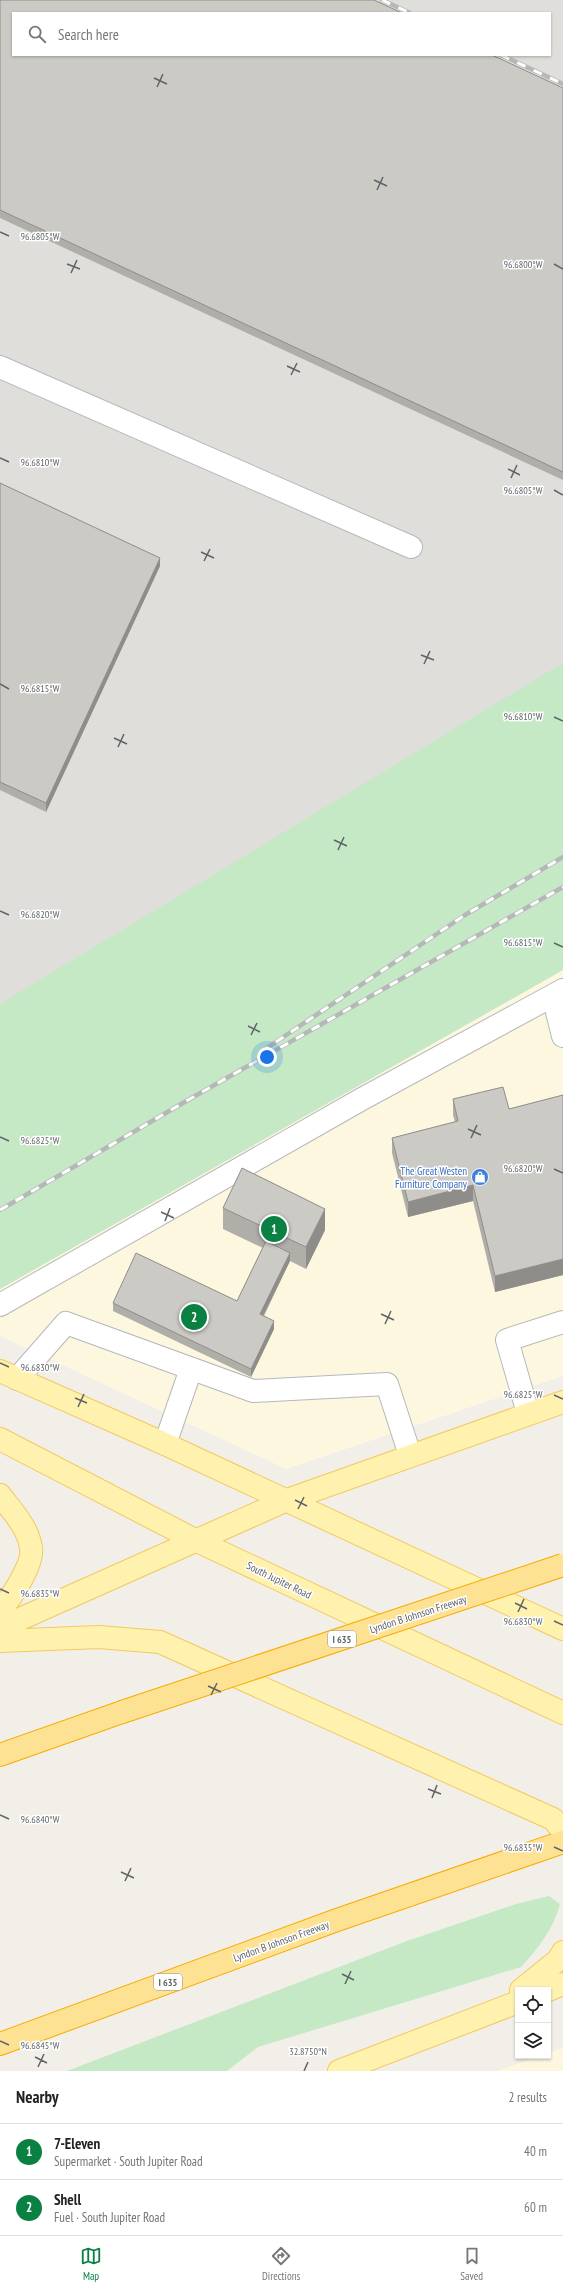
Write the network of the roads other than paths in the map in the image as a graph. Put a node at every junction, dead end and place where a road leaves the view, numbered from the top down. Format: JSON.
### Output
{"nodes":[{"id":1,"x":0,"y":367,"type":"edge"},
{"id":2,"x":411,"y":547,"type":"dead end"},
{"id":3,"x":558,"y":993,"type":"edge"},
{"id":4,"x":563,"y":1036,"type":"edge"},
{"id":5,"x":0,"y":1305,"type":"edge"},
{"id":6,"x":563,"y":1322,"type":"edge"},
{"id":7,"x":191,"y":1369,"type":"junction"},
{"id":8,"x":9,"y":1375,"type":"edge"},
{"id":9,"x":563,"y":1402,"type":"edge"},
{"id":10,"x":528,"y":1413,"type":"junction"},
{"id":11,"x":0,"y":1439,"type":"edge"},
{"id":12,"x":165,"y":1444,"type":"junction"},
{"id":13,"x":410,"y":1455,"type":"junction"},
{"id":14,"x":0,"y":1495,"type":"edge"},
{"id":15,"x":287,"y":1500,"type":"junction"},
{"id":16,"x":195,"y":1540,"type":"junction"},
{"id":17,"x":563,"y":1565,"type":"edge"},
{"id":18,"x":0,"y":1610,"type":"edge"},
{"id":19,"x":0,"y":1628,"type":"edge"},
{"id":20,"x":563,"y":1629,"type":"edge"},
{"id":21,"x":0,"y":1641,"type":"edge"},
{"id":22,"x":563,"y":1713,"type":"edge"},
{"id":23,"x":0,"y":1755,"type":"edge"},
{"id":24,"x":563,"y":1831,"type":"edge"},
{"id":25,"x":563,"y":1842,"type":"edge"},
{"id":26,"x":563,"y":1952,"type":"edge"},
{"id":27,"x":563,"y":1984,"type":"edge"},
{"id":28,"x":525,"y":1987,"type":"edge"},
{"id":29,"x":551,"y":1989,"type":"edge"},
{"id":30,"x":515,"y":1994,"type":"edge"},
{"id":31,"x":515,"y":2003,"type":"edge"},
{"id":32,"x":495,"y":2011,"type":"junction"},
{"id":33,"x":0,"y":2044,"type":"edge"},
{"id":34,"x":339,"y":2071,"type":"edge"}],
"edges":[{"from":1,"to":2,"type":"lane"},
{"from":3,"to":4,"type":"lane"},
{"from":3,"to":5,"type":"lane"},
{"from":6,"to":10,"type":"lane"},
{"from":7,"to":8,"type":"lane"},
{"from":7,"to":12,"type":"lane"},
{"from":7,"to":13,"type":"lane"},
{"from":8,"to":12,"type":"main road"},
{"from":9,"to":10,"type":"main road"},
{"from":10,"to":13,"type":"main road"},
{"from":11,"to":16,"type":"main road","name":"South Jupiter Road"},
{"from":12,"to":15,"type":"main road"},
{"from":13,"to":15,"type":"main road"},
{"from":14,"to":18,"type":"main road"},
{"from":15,"to":16,"type":"main road"},
{"from":15,"to":20,"type":"main road"},
{"from":16,"to":19,"type":"main road"},
{"from":16,"to":22,"type":"main road","name":"South Jupiter Road"},
{"from":17,"to":23,"type":"highway","name":"Lyndon B Johnson Freeway","number":"I 635","bridge":true},
{"from":21,"to":24,"type":"main road"},
{"from":25,"to":33,"type":"highway","name":"Lyndon B Johnson Freeway","number":"I 635"},
{"from":26,"to":28,"type":"main road"},
{"from":27,"to":29,"type":"main road"},
{"from":30,"to":32,"type":"main road"},
{"from":31,"to":32,"type":"main road"},
{"from":32,"to":34,"type":"main road"}]}
